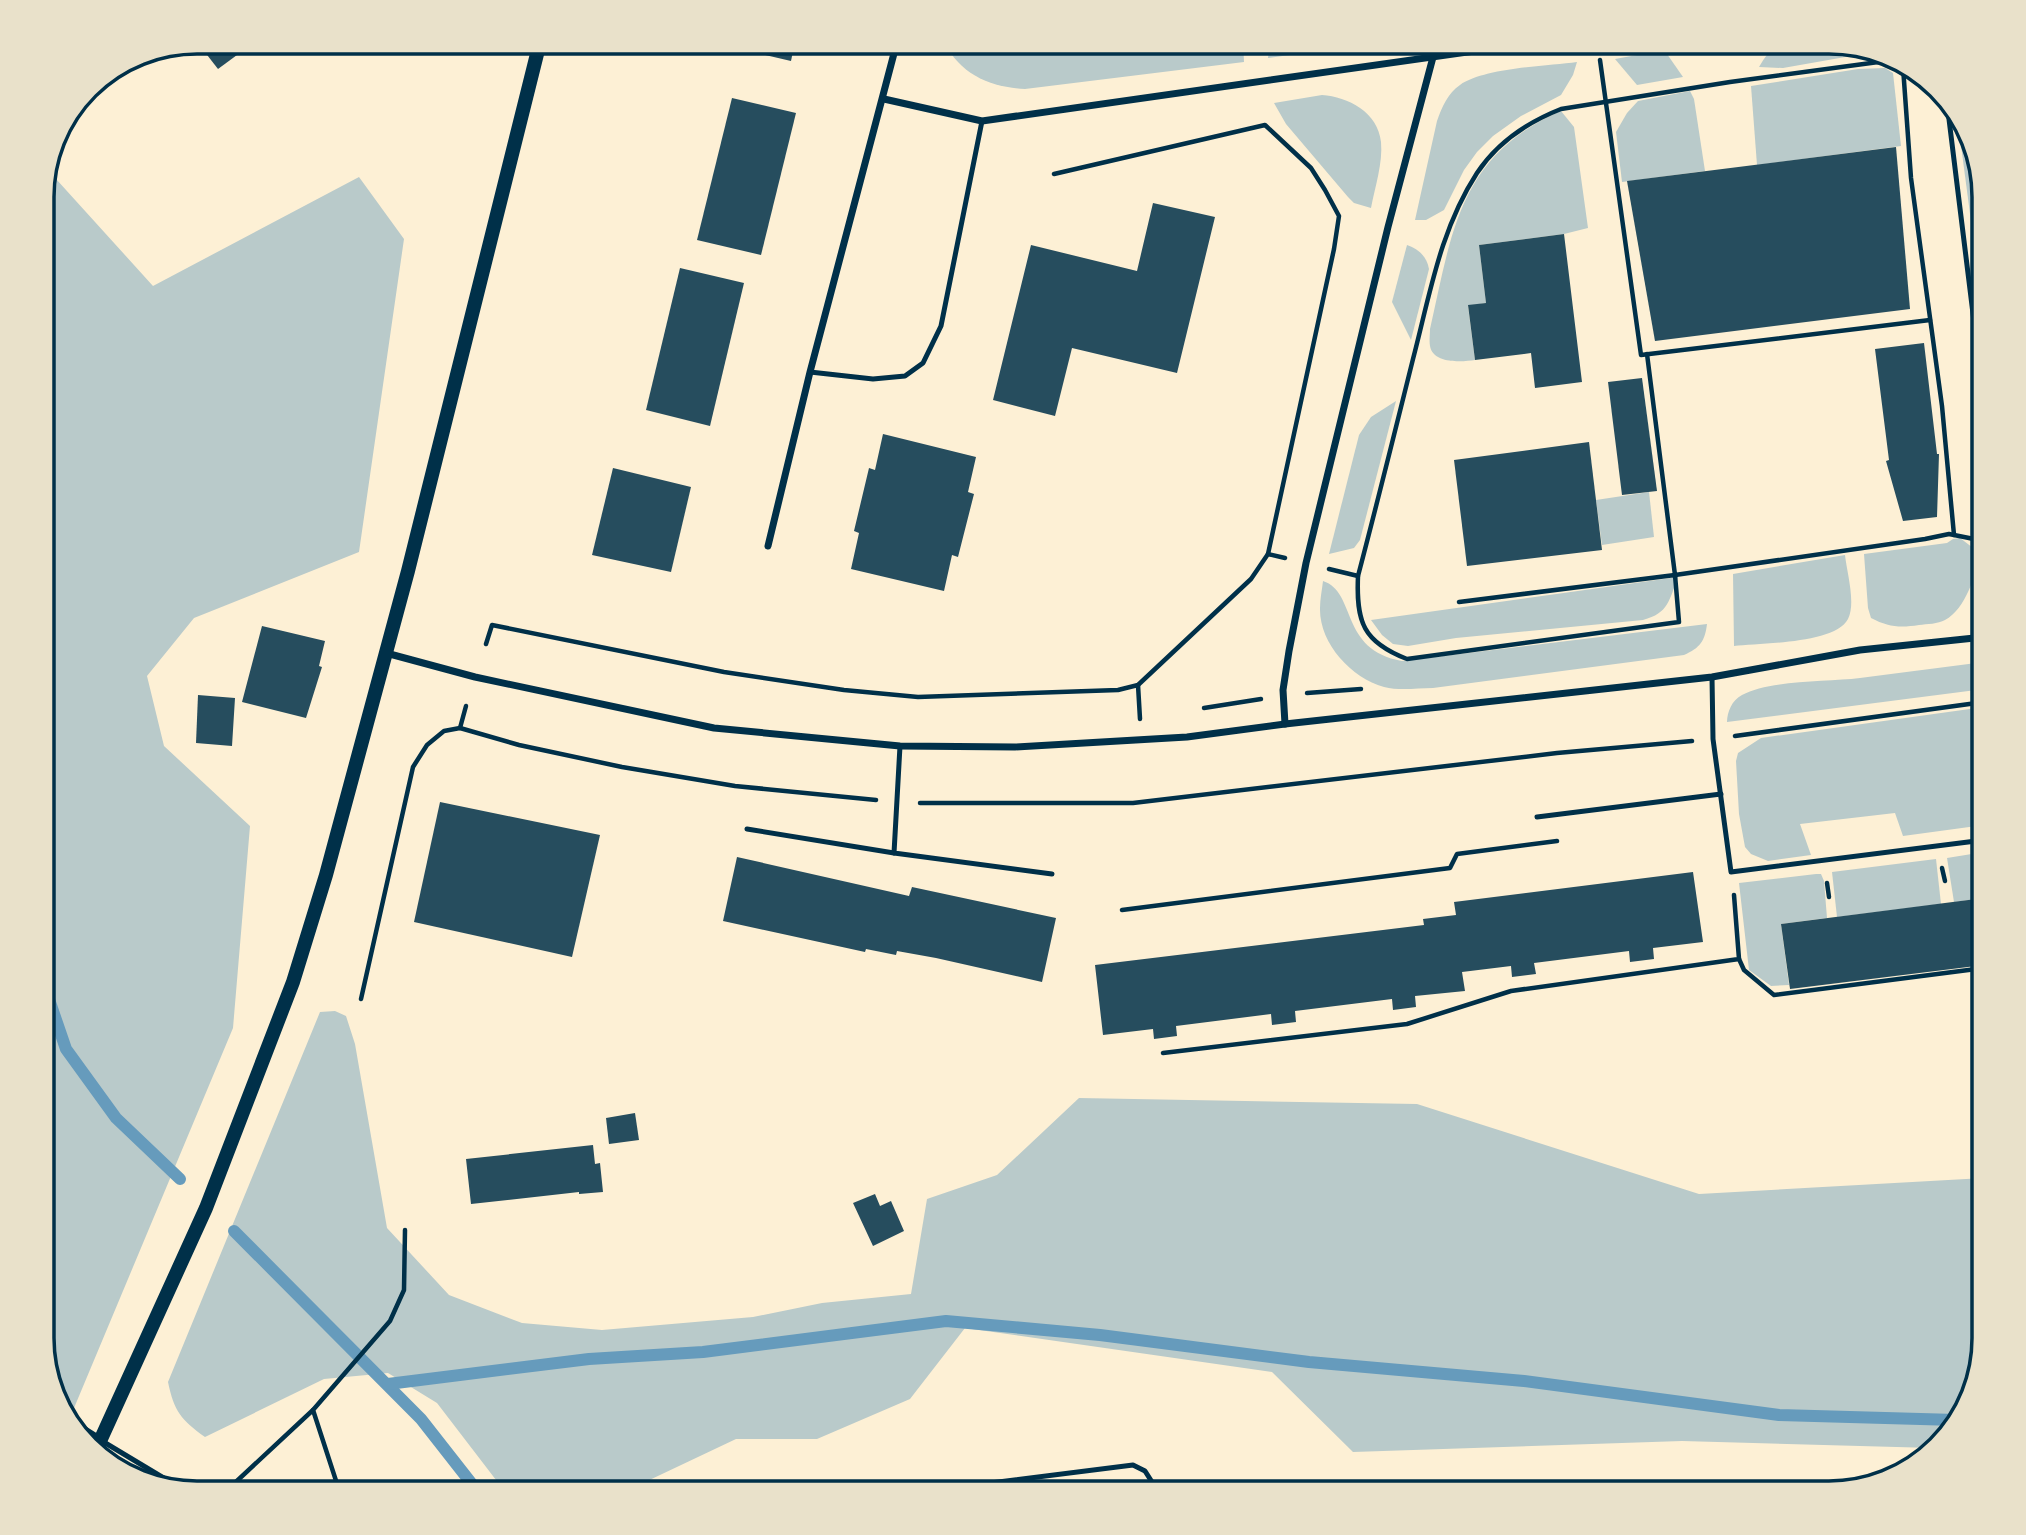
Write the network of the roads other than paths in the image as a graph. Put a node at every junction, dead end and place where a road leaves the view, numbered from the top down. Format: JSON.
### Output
{"nodes":[{"id":1,"x":1447,"y":54,"type":"edge"},
{"id":2,"x":537,"y":55,"type":"edge"},
{"id":3,"x":894,"y":55,"type":"edge"},
{"id":4,"x":1434,"y":56,"type":"junction"},
{"id":5,"x":884,"y":99,"type":"junction"},
{"id":6,"x":1949,"y":120,"type":"edge"},
{"id":7,"x":982,"y":121,"type":"junction"},
{"id":8,"x":1972,"y":306,"type":"edge"},
{"id":9,"x":810,"y":372,"type":"junction"},
{"id":10,"x":768,"y":547,"type":"dead end"},
{"id":11,"x":1972,"y":639,"type":"edge"},
{"id":12,"x":385,"y":653,"type":"junction"},
{"id":13,"x":1712,"y":677,"type":"junction"},
{"id":14,"x":1285,"y":724,"type":"junction"},
{"id":15,"x":901,"y":746,"type":"junction"},
{"id":16,"x":1721,"y":794,"type":"junction"},
{"id":17,"x":1537,"y":817,"type":"dead end"},
{"id":18,"x":747,"y":829,"type":"dead end"},
{"id":19,"x":1972,"y":842,"type":"edge"},
{"id":20,"x":894,"y":853,"type":"junction"},
{"id":21,"x":1052,"y":874,"type":"dead end"},
{"id":22,"x":100,"y":1442,"type":"edge"},
{"id":23,"x":116,"y":1455,"type":"edge"},
{"id":24,"x":152,"y":1473,"type":"edge"},
{"id":25,"x":1006,"y":1481,"type":"edge"},
{"id":26,"x":1151,"y":1481,"type":"edge"}],
"edges":[{"from":1,"to":4,"type":"street"},
{"from":2,"to":12,"type":"main road"},
{"from":3,"to":5,"type":"street"},
{"from":4,"to":7,"type":"street"},
{"from":4,"to":14,"type":"street"},
{"from":5,"to":7,"type":"street"},
{"from":5,"to":9,"type":"street"},
{"from":6,"to":8,"type":"lane"},
{"from":7,"to":9,"type":"lane"},
{"from":9,"to":10,"type":"street"},
{"from":11,"to":13,"type":"street"},
{"from":12,"to":15,"type":"street"},
{"from":12,"to":22,"type":"main road"},
{"from":13,"to":14,"type":"street"},
{"from":13,"to":16,"type":"lane"},
{"from":14,"to":15,"type":"street"},
{"from":15,"to":20,"type":"lane"},
{"from":16,"to":17,"type":"lane"},
{"from":16,"to":19,"type":"lane"},
{"from":18,"to":20,"type":"lane"},
{"from":20,"to":21,"type":"lane"},
{"from":23,"to":24,"type":"lane"},
{"from":25,"to":26,"type":"lane"}]}
